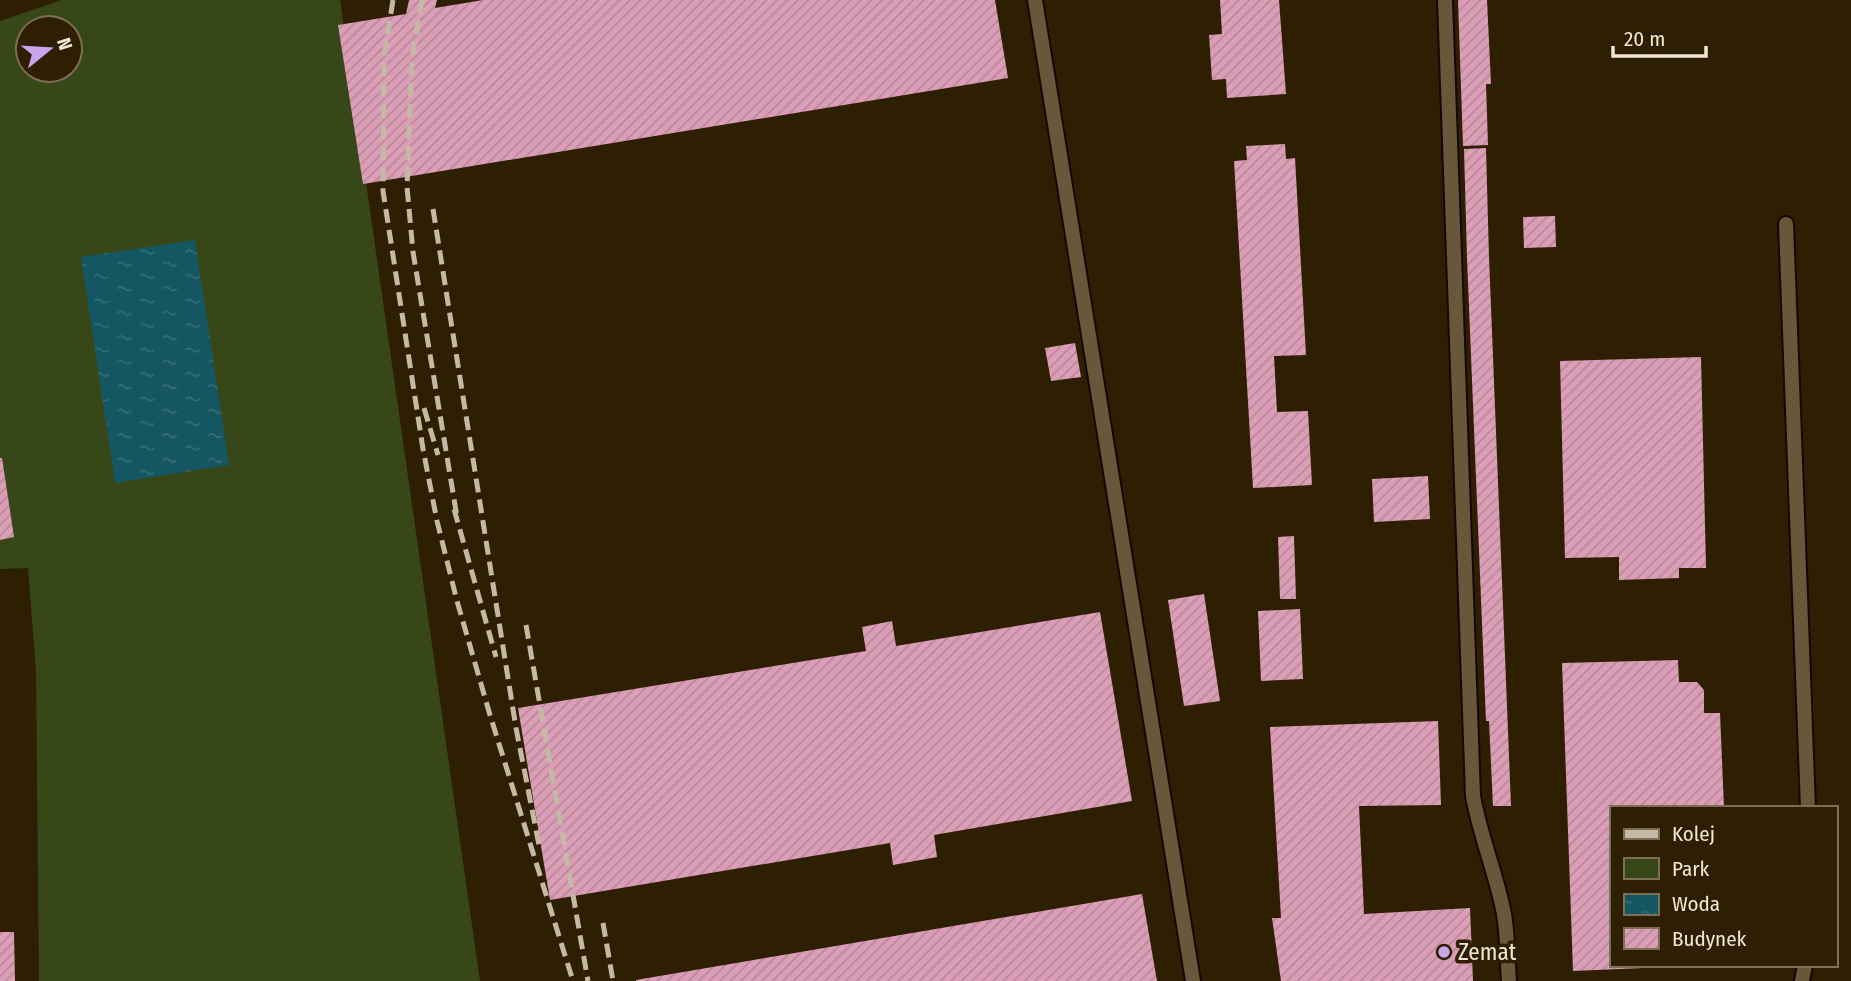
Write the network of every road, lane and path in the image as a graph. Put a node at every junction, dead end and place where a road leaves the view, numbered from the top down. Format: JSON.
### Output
{"nodes":[{"id":1,"x":1035,"y":0,"type":"edge"},
{"id":2,"x":1445,"y":0,"type":"edge"},
{"id":3,"x":1786,"y":224,"type":"dead end"},
{"id":4,"x":1808,"y":806,"type":"edge"},
{"id":5,"x":1193,"y":981,"type":"edge"},
{"id":6,"x":1508,"y":981,"type":"edge"}],
"edges":[{"from":1,"to":5,"type":"lane"},
{"from":2,"to":6,"type":"lane"},
{"from":3,"to":4,"type":"lane"}]}
